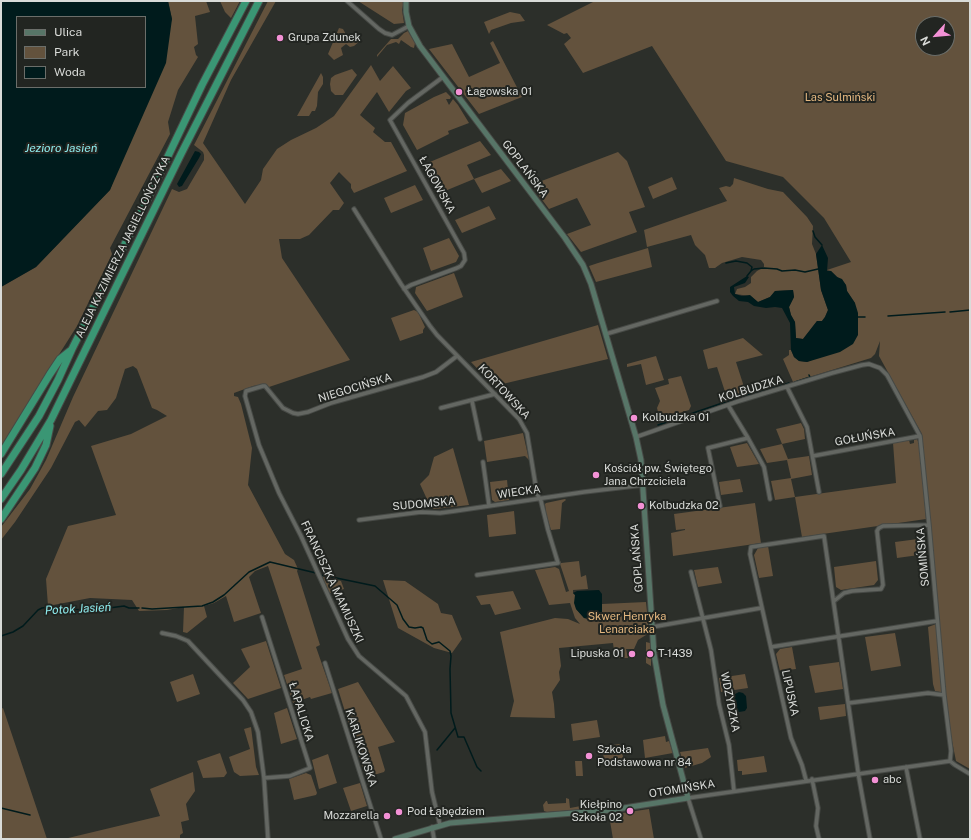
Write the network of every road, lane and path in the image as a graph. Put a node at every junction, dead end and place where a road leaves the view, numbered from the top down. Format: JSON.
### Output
{"nodes":[{"id":1,"x":246,"y":1,"type":"edge"},
{"id":2,"x":259,"y":1,"type":"edge"},
{"id":3,"x":347,"y":1,"type":"edge"},
{"id":4,"x":406,"y":1,"type":"edge"},
{"id":5,"x":409,"y":26,"type":"junction"},
{"id":6,"x":443,"y":77,"type":"junction"},
{"id":7,"x":354,"y":209,"type":"dead end"},
{"id":8,"x":404,"y":289,"type":"junction"},
{"id":9,"x":717,"y":301,"type":"dead end"},
{"id":10,"x":606,"y":334,"type":"junction"},
{"id":11,"x":72,"y":350,"type":"junction"},
{"id":12,"x":457,"y":356,"type":"junction"},
{"id":13,"x":874,"y":366,"type":"joint"},
{"id":14,"x":263,"y":386,"type":"joint"},
{"id":15,"x":787,"y":387,"type":"junction"},
{"id":16,"x":495,"y":394,"type":"junction"},
{"id":17,"x":472,"y":401,"type":"junction"},
{"id":18,"x":728,"y":405,"type":"junction"},
{"id":19,"x":441,"y":408,"type":"dead end"},
{"id":20,"x":51,"y":420,"type":"junction"},
{"id":21,"x":920,"y":436,"type":"junction"},
{"id":22,"x":636,"y":437,"type":"junction"},
{"id":23,"x":748,"y":438,"type":"junction"},
{"id":24,"x":480,"y":439,"type":"dead end"},
{"id":25,"x":1,"y":454,"type":"edge"},
{"id":26,"x":813,"y":456,"type":"junction"},
{"id":27,"x":483,"y":462,"type":"dead end"},
{"id":28,"x":1,"y":474,"type":"edge"},
{"id":29,"x":643,"y":485,"type":"junction"},
{"id":30,"x":819,"y":492,"type":"dead end"},
{"id":31,"x":1,"y":499,"type":"edge"},
{"id":32,"x":540,"y":499,"type":"junction"},
{"id":33,"x":770,"y":499,"type":"dead end"},
{"id":34,"x":489,"y":505,"type":"junction"},
{"id":35,"x":720,"y":506,"type":"dead end"},
{"id":36,"x":1,"y":519,"type":"edge"},
{"id":37,"x":359,"y":520,"type":"dead end"},
{"id":38,"x":929,"y":524,"type":"junction"},
{"id":39,"x":691,"y":572,"type":"dead end"},
{"id":40,"x":477,"y":575,"type":"dead end"},
{"id":41,"x":834,"y":601,"type":"junction"},
{"id":42,"x":761,"y":608,"type":"junction"},
{"id":43,"x":262,"y":617,"type":"dead end"},
{"id":44,"x":702,"y":618,"type":"junction"},
{"id":45,"x":937,"y":621,"type":"junction"},
{"id":46,"x":652,"y":627,"type":"junction"},
{"id":47,"x":162,"y":633,"type":"dead end"},
{"id":48,"x":839,"y":636,"type":"junction"},
{"id":49,"x":771,"y":647,"type":"junction"},
{"id":50,"x":325,"y":663,"type":"dead end"},
{"id":51,"x":944,"y":695,"type":"junction"},
{"id":52,"x":849,"y":703,"type":"junction"},
{"id":53,"x":950,"y":761,"type":"junction"},
{"id":54,"x":906,"y":767,"type":"junction"},
{"id":55,"x":859,"y":773,"type":"junction"},
{"id":56,"x":970,"y":774,"type":"edge"},
{"id":57,"x":264,"y":778,"type":"junction"},
{"id":58,"x":812,"y":779,"type":"junction"},
{"id":59,"x":806,"y":780,"type":"junction"},
{"id":60,"x":734,"y":791,"type":"junction"},
{"id":61,"x":688,"y":798,"type":"junction"},
{"id":62,"x":440,"y":825,"type":"junction"},
{"id":63,"x":432,"y":827,"type":"junction"},
{"id":64,"x":268,"y":839,"type":"edge"},
{"id":65,"x":381,"y":839,"type":"edge"},
{"id":66,"x":395,"y":839,"type":"edge"},
{"id":67,"x":434,"y":839,"type":"edge"},
{"id":68,"x":700,"y":839,"type":"edge"},
{"id":69,"x":819,"y":839,"type":"edge"},
{"id":70,"x":870,"y":839,"type":"edge"},
{"id":71,"x":920,"y":839,"type":"edge"}],
"edges":[{"from":1,"to":11,"type":"highway","name":"ALEJA KAZIMIERZA JAGIELLOŃCZYKA"},
{"from":2,"to":20,"type":"highway","name":"ALEJA KAZIMIERZA JAGIELLOŃCZYKA"},
{"from":3,"to":5,"type":"street"},
{"from":4,"to":5,"type":"street"},
{"from":5,"to":6,"type":"street","name":"GOPLAŃSKA"},
{"from":6,"to":8,"type":"street","name":"ŁAGOWSKA"},
{"from":6,"to":10,"type":"street","name":"GOPLAŃSKA"},
{"from":7,"to":8,"type":"street","name":"KORTOWSKA"},
{"from":8,"to":12,"type":"street","name":"KORTOWSKA"},
{"from":9,"to":10,"type":"street"},
{"from":10,"to":22,"type":"street","name":"GOPLAŃSKA"},
{"from":11,"to":25,"type":"highway"},
{"from":11,"to":28,"type":"highway","name":"ALEJA KAZIMIERZA JAGIELLOŃCZYKA"},
{"from":12,"to":14,"type":"street","name":"NIEGOCIŃSKA"},
{"from":12,"to":16,"type":"street","name":"KORTOWSKA"},
{"from":13,"to":15,"type":"street","name":"KOLBUDZKA"},
{"from":13,"to":21,"type":"street","name":"SOMIŃSKA"},
{"from":14,"to":62,"type":"street","name":"FRANCISZKA MAMUSZKI"},
{"from":15,"to":18,"type":"street","name":"KOLBUDZKA"},
{"from":15,"to":26,"type":"street"},
{"from":16,"to":17,"type":"street"},
{"from":16,"to":32,"type":"street","name":"KORTOWSKA"},
{"from":17,"to":19,"type":"street"},
{"from":17,"to":24,"type":"street"},
{"from":18,"to":22,"type":"street","name":"KOLBUDZKA"},
{"from":18,"to":23,"type":"street"},
{"from":20,"to":31,"type":"highway","name":"ALEJA KAZIMIERZA JAGIELLOŃCZYKA"},
{"from":20,"to":36,"type":"highway"},
{"from":21,"to":26,"type":"street","name":"GOŁUŃSKA"},
{"from":21,"to":38,"type":"street","name":"SOMIŃSKA"},
{"from":22,"to":29,"type":"street","name":"GOPLAŃSKA"},
{"from":23,"to":33,"type":"street"},
{"from":23,"to":35,"type":"street"},
{"from":26,"to":30,"type":"street"},
{"from":27,"to":34,"type":"street","name":"WIECKA"},
{"from":29,"to":32,"type":"street","name":"WIECKA"},
{"from":29,"to":46,"type":"street","name":"GOPLAŃSKA"},
{"from":32,"to":34,"type":"street","name":"WIECKA"},
{"from":32,"to":40,"type":"street","name":"KORTOWSKA"},
{"from":34,"to":37,"type":"street","name":"SUDOMSKA"},
{"from":38,"to":41,"type":"street"},
{"from":38,"to":45,"type":"street","name":"SOMIŃSKA"},
{"from":39,"to":44,"type":"street","name":"WDZYDZKA"},
{"from":41,"to":42,"type":"street","name":"LIPUSKA"},
{"from":41,"to":48,"type":"street"},
{"from":42,"to":44,"type":"street"},
{"from":42,"to":49,"type":"street","name":"LIPUSKA"},
{"from":43,"to":57,"type":"street","name":"ŁAPALICKA"},
{"from":44,"to":46,"type":"street"},
{"from":44,"to":60,"type":"street","name":"WDZYDZKA"},
{"from":45,"to":48,"type":"street"},
{"from":45,"to":51,"type":"street","name":"SOMIŃSKA"},
{"from":46,"to":61,"type":"street","name":"GOPLAŃSKA"},
{"from":47,"to":57,"type":"street"},
{"from":48,"to":49,"type":"street"},
{"from":48,"to":52,"type":"street"},
{"from":49,"to":59,"type":"street","name":"LIPUSKA"},
{"from":50,"to":65,"type":"street","name":"KARLIKOWSKA"},
{"from":51,"to":52,"type":"street"},
{"from":51,"to":53,"type":"street","name":"SOMIŃSKA"},
{"from":52,"to":55,"type":"street"},
{"from":53,"to":54,"type":"street","name":"OTOMIŃSKA"},
{"from":53,"to":56,"type":"street"},
{"from":54,"to":55,"type":"street","name":"OTOMIŃSKA"},
{"from":54,"to":71,"type":"street"},
{"from":55,"to":58,"type":"street","name":"OTOMIŃSKA"},
{"from":55,"to":70,"type":"street"},
{"from":57,"to":64,"type":"street"},
{"from":58,"to":59,"type":"street","name":"OTOMIŃSKA"},
{"from":58,"to":69,"type":"street"},
{"from":59,"to":60,"type":"street","name":"OTOMIŃSKA"},
{"from":60,"to":61,"type":"street","name":"OTOMIŃSKA"},
{"from":61,"to":62,"type":"street","name":"OTOMIŃSKA"},
{"from":61,"to":68,"type":"street","name":"GOPLAŃSKA"},
{"from":62,"to":63,"type":"street","name":"OTOMIŃSKA"},
{"from":63,"to":66,"type":"street","name":"OTOMIŃSKA"},
{"from":63,"to":67,"type":"street"}]}
